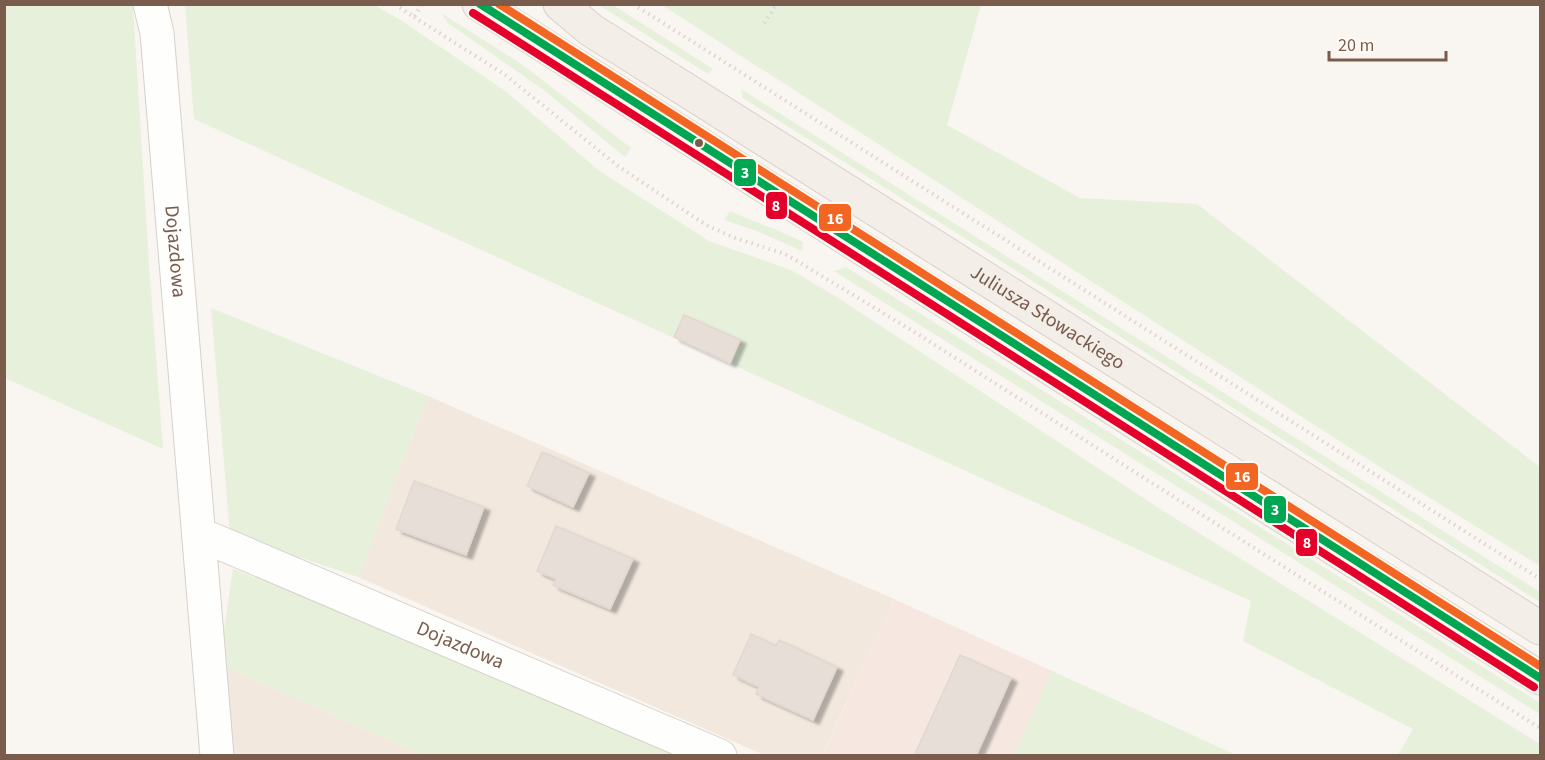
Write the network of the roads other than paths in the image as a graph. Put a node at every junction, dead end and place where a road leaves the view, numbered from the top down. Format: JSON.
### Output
{"nodes":[{"id":1,"x":479,"y":4,"type":"edge"},
{"id":2,"x":560,"y":4,"type":"edge"},
{"id":3,"x":151,"y":8,"type":"edge"},
{"id":4,"x":199,"y":534,"type":"junction"},
{"id":5,"x":1540,"y":628,"type":"edge"},
{"id":6,"x":1540,"y":678,"type":"edge"},
{"id":7,"x":217,"y":756,"type":"edge"},
{"id":8,"x":720,"y":756,"type":"edge"}],
"edges":[{"from":1,"to":6,"type":"main road"},
{"from":2,"to":5,"type":"main road","name":"Juliusza Słowackiego"},
{"from":3,"to":4,"type":"lane","name":"Dojazdowa"},
{"from":4,"to":7,"type":"lane","name":"Dojazdowa"},
{"from":4,"to":8,"type":"lane","name":"Dojazdowa"}]}
